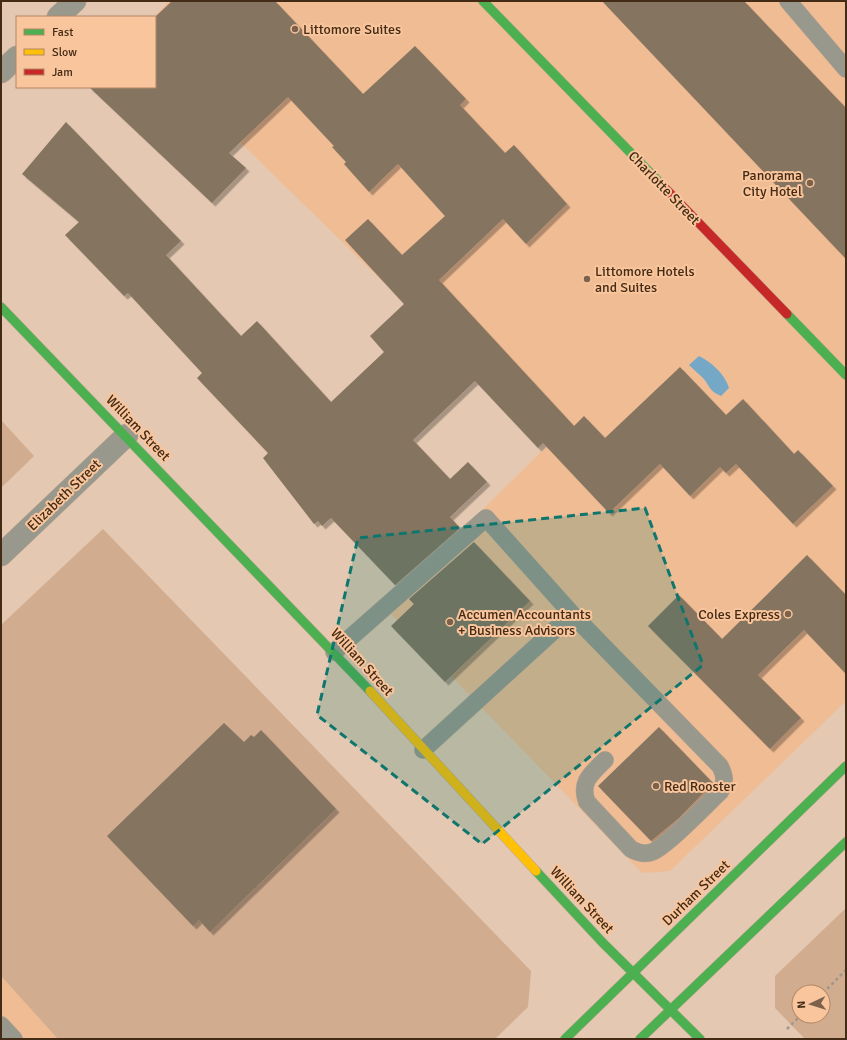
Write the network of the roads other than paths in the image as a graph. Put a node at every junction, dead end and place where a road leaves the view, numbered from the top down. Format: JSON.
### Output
{"nodes":[{"id":1,"x":75,"y":1,"type":"edge"},
{"id":2,"x":483,"y":1,"type":"edge"},
{"id":3,"x":788,"y":1,"type":"edge"},
{"id":4,"x":59,"y":16,"type":"edge"},
{"id":5,"x":16,"y":58,"type":"edge"},
{"id":6,"x":846,"y":69,"type":"edge"},
{"id":7,"x":1,"y":72,"type":"edge"},
{"id":8,"x":1,"y":307,"type":"edge"},
{"id":9,"x":846,"y":375,"type":"edge"},
{"id":10,"x":127,"y":435,"type":"junction"},
{"id":11,"x":1,"y":555,"type":"edge"},
{"id":12,"x":572,"y":614,"type":"junction"},
{"id":13,"x":334,"y":652,"type":"junction"},
{"id":14,"x":423,"y":750,"type":"junction"},
{"id":15,"x":605,"y":760,"type":"dead end"},
{"id":16,"x":846,"y":766,"type":"edge"},
{"id":17,"x":846,"y":842,"type":"edge"},
{"id":18,"x":634,"y":973,"type":"junction"},
{"id":19,"x":672,"y":1009,"type":"junction"},
{"id":20,"x":1,"y":1025,"type":"edge"},
{"id":21,"x":14,"y":1039,"type":"edge"},
{"id":22,"x":564,"y":1039,"type":"edge"},
{"id":23,"x":640,"y":1039,"type":"edge"},
{"id":24,"x":700,"y":1039,"type":"edge"}],
"edges":[{"from":1,"to":4,"type":"street"},
{"from":2,"to":9,"type":"main road","name":"Charlotte Street"},
{"from":3,"to":6,"type":"lane"},
{"from":5,"to":7,"type":"street"},
{"from":8,"to":10,"type":"main road","name":"William Street"},
{"from":10,"to":11,"type":"street","name":"Elizabeth Street"},
{"from":10,"to":13,"type":"main road","name":"William Street"},
{"from":12,"to":13,"type":"lane"},
{"from":12,"to":14,"type":"lane"},
{"from":12,"to":15,"type":"lane"},
{"from":13,"to":14,"type":"main road","name":"William Street"},
{"from":14,"to":18,"type":"main road","name":"William Street"},
{"from":16,"to":18,"type":"main road","name":"Durham Street"},
{"from":17,"to":19,"type":"main road"},
{"from":18,"to":19,"type":"main road","name":"William Street"},
{"from":18,"to":22,"type":"main road","name":"Durham Street"},
{"from":19,"to":23,"type":"main road"},
{"from":19,"to":24,"type":"main road","name":"William Street"},
{"from":20,"to":21,"type":"lane"}]}
